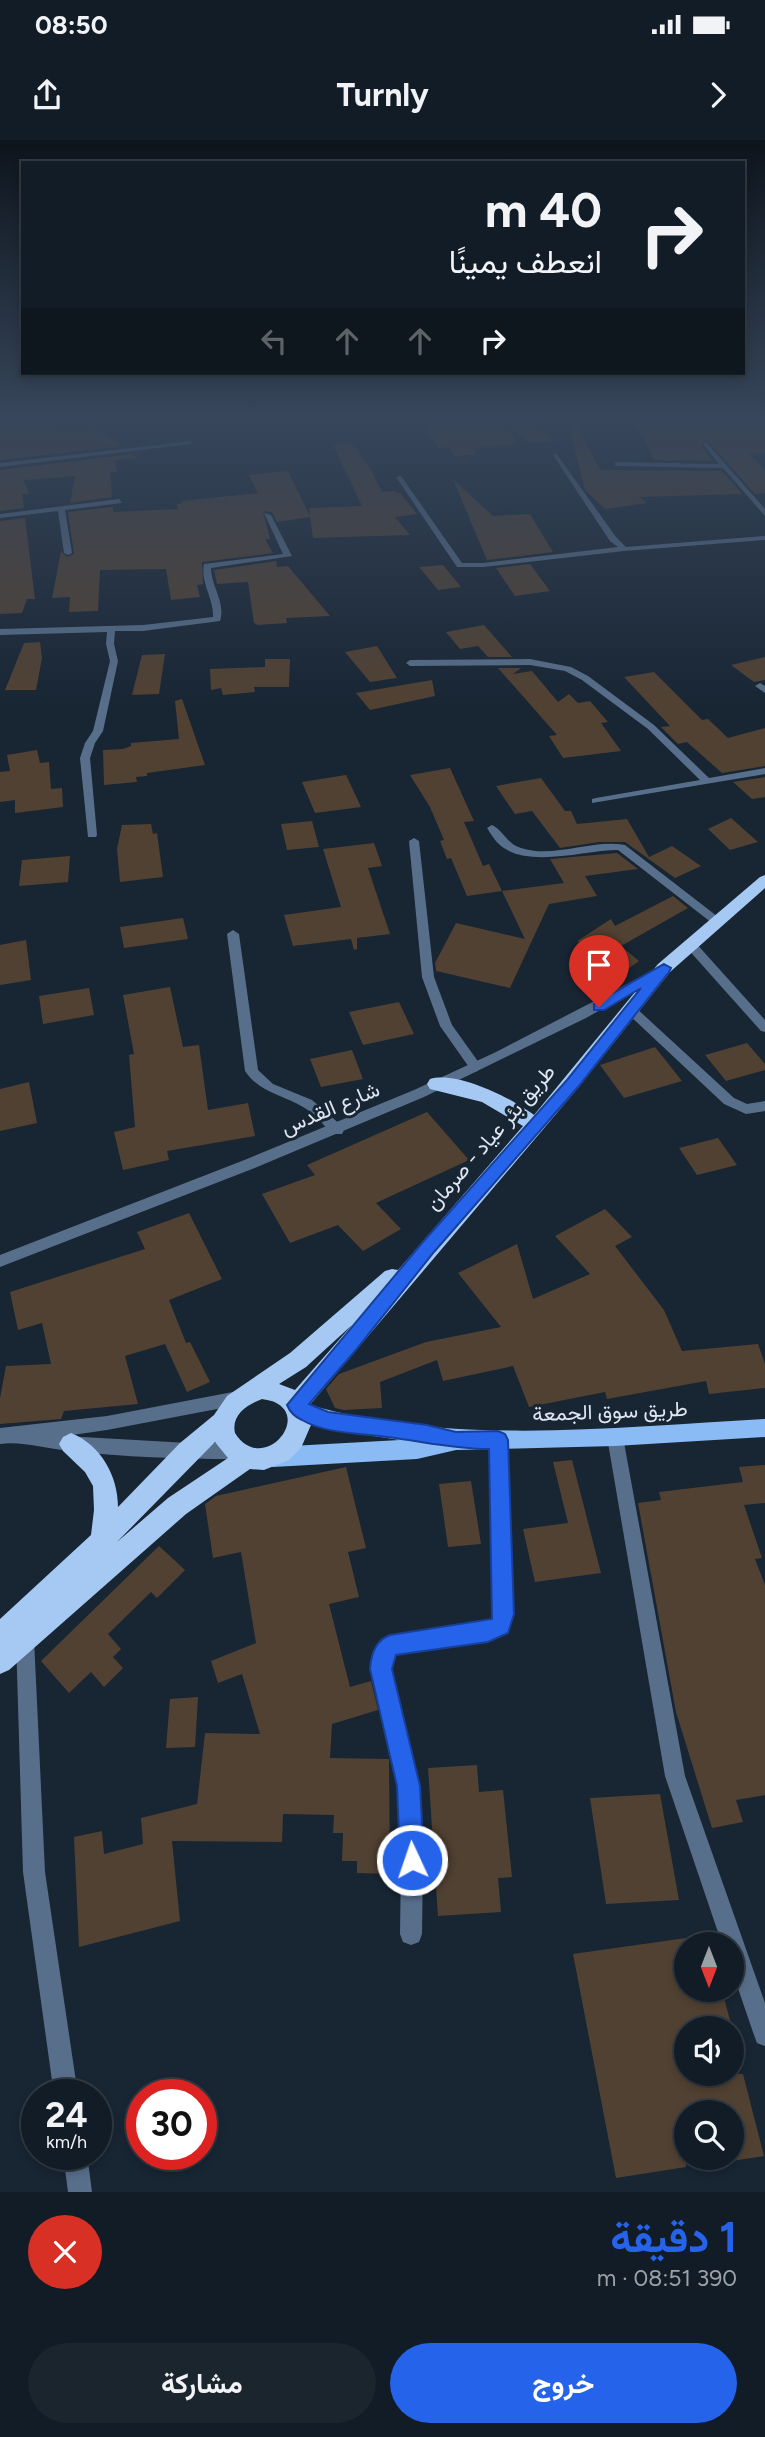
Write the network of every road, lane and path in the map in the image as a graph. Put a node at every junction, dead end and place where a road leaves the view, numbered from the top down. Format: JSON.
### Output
{"nodes":[{"id":1,"x":62,"y":517,"type":"edge"},
{"id":2,"x":268,"y":517,"type":"edge"},
{"id":3,"x":427,"y":517,"type":"edge"},
{"id":4,"x":598,"y":517,"type":"edge"},
{"id":5,"x":765,"y":538,"type":"edge"},
{"id":6,"x":624,"y":549,"type":"junction"},
{"id":7,"x":68,"y":553,"type":"dead end"},
{"id":8,"x":111,"y":629,"type":"junction"},
{"id":9,"x":0,"y":632,"type":"edge"},
{"id":10,"x":410,"y":663,"type":"dead end"},
{"id":11,"x":765,"y":771,"type":"edge"},
{"id":12,"x":707,"y":781,"type":"junction"},
{"id":13,"x":596,"y":801,"type":"dead end"},
{"id":14,"x":492,"y":828,"type":"dead end"},
{"id":15,"x":92,"y":835,"type":"dead end"},
{"id":16,"x":414,"y":841,"type":"dead end"},
{"id":17,"x":765,"y":880,"type":"edge"},
{"id":18,"x":716,"y":920,"type":"junction"},
{"id":19,"x":233,"y":934,"type":"dead end"},
{"id":20,"x":690,"y":944,"type":"junction"},
{"id":21,"x":664,"y":968,"type":"junction"},
{"id":22,"x":631,"y":1010,"type":"junction"},
{"id":23,"x":765,"y":1028,"type":"edge"},
{"id":24,"x":476,"y":1067,"type":"junction"},
{"id":25,"x":436,"y":1084,"type":"junction"},
{"id":26,"x":765,"y":1106,"type":"edge"},
{"id":27,"x":534,"y":1125,"type":"junction"},
{"id":28,"x":337,"y":1130,"type":"junction"},
{"id":29,"x":428,"y":1248,"type":"junction"},
{"id":30,"x":0,"y":1261,"type":"edge"},
{"id":31,"x":243,"y":1395,"type":"junction"},
{"id":32,"x":297,"y":1408,"type":"junction"},
{"id":33,"x":223,"y":1421,"type":"junction"},
{"id":34,"x":765,"y":1428,"type":"edge"},
{"id":35,"x":6,"y":1436,"type":"edge"},
{"id":36,"x":615,"y":1437,"type":"junction"},
{"id":37,"x":456,"y":1440,"type":"junction"},
{"id":38,"x":498,"y":1440,"type":"junction"},
{"id":39,"x":71,"y":1444,"type":"junction"},
{"id":40,"x":188,"y":1451,"type":"junction"},
{"id":41,"x":251,"y":1455,"type":"junction"},
{"id":42,"x":101,"y":1542,"type":"junction"},
{"id":43,"x":0,"y":1637,"type":"edge"},
{"id":44,"x":25,"y":1639,"type":"junction"},
{"id":45,"x":0,"y":1661,"type":"edge"},
{"id":46,"x":411,"y":1934,"type":"dead end"},
{"id":47,"x":765,"y":2035,"type":"edge"},
{"id":48,"x":64,"y":2079,"type":"edge"},
{"id":49,"x":77,"y":2170,"type":"edge"},
{"id":50,"x":80,"y":2192,"type":"edge"}],
"edges":[{"from":1,"to":7,"type":"street"},
{"from":2,"to":8,"type":"street"},
{"from":3,"to":6,"type":"street"},
{"from":4,"to":6,"type":"street"},
{"from":5,"to":6,"type":"street"},
{"from":8,"to":9,"type":"street"},
{"from":8,"to":15,"type":"street"},
{"from":10,"to":12,"type":"street"},
{"from":11,"to":12,"type":"street"},
{"from":12,"to":13,"type":"street"},
{"from":14,"to":18,"type":"street"},
{"from":16,"to":24,"type":"street"},
{"from":17,"to":18,"type":"highway","name":"طريق بئر عياد - صرمان"},
{"from":18,"to":20,"type":"highway","name":"طريق بئر عياد - صرمان"},
{"from":19,"to":28,"type":"street"},
{"from":20,"to":21,"type":"highway","name":"طريق بئر عياد - صرمان"},
{"from":20,"to":23,"type":"street"},
{"from":21,"to":22,"type":"highway","name":"طريق بئر عياد - صرمان"},
{"from":21,"to":24,"type":"street","name":"شارع القدس"},
{"from":22,"to":26,"type":"street"},
{"from":22,"to":27,"type":"highway","name":"طريق بئر عياد - صرمان"},
{"from":24,"to":25,"type":"street","name":"شارع القدس"},
{"from":25,"to":27,"type":"highway"},
{"from":25,"to":28,"type":"street","name":"شارع القدس"},
{"from":27,"to":29,"type":"highway","name":"طريق بئر عياد - صرمان"},
{"from":28,"to":30,"type":"street","name":"شارع القدس"},
{"from":29,"to":31,"type":"highway"},
{"from":29,"to":32,"type":"highway"},
{"from":31,"to":32,"type":"highway"},
{"from":31,"to":33,"type":"highway"},
{"from":31,"to":35,"type":"street"},
{"from":32,"to":37,"type":"main road","name":"طريق سوق الجمعة"},
{"from":32,"to":41,"type":"highway"},
{"from":33,"to":40,"type":"highway"},
{"from":33,"to":41,"type":"highway"},
{"from":34,"to":36,"type":"main road","name":"طريق سوق الجمعة"},
{"from":35,"to":39,"type":"street"},
{"from":36,"to":38,"type":"main road","name":"طريق سوق الجمعة"},
{"from":36,"to":47,"type":"street"},
{"from":37,"to":38,"type":"main road","name":"طريق سوق الجمعة"},
{"from":37,"to":41,"type":"main road","name":"طريق سوق الجمعة"},
{"from":38,"to":46,"type":"street"},
{"from":39,"to":40,"type":"street"},
{"from":39,"to":42,"type":"highway"},
{"from":40,"to":41,"type":"street"},
{"from":40,"to":42,"type":"highway"},
{"from":41,"to":44,"type":"highway"},
{"from":42,"to":43,"type":"highway"},
{"from":44,"to":45,"type":"highway"},
{"from":44,"to":48,"type":"street"},
{"from":49,"to":50,"type":"street"}]}
